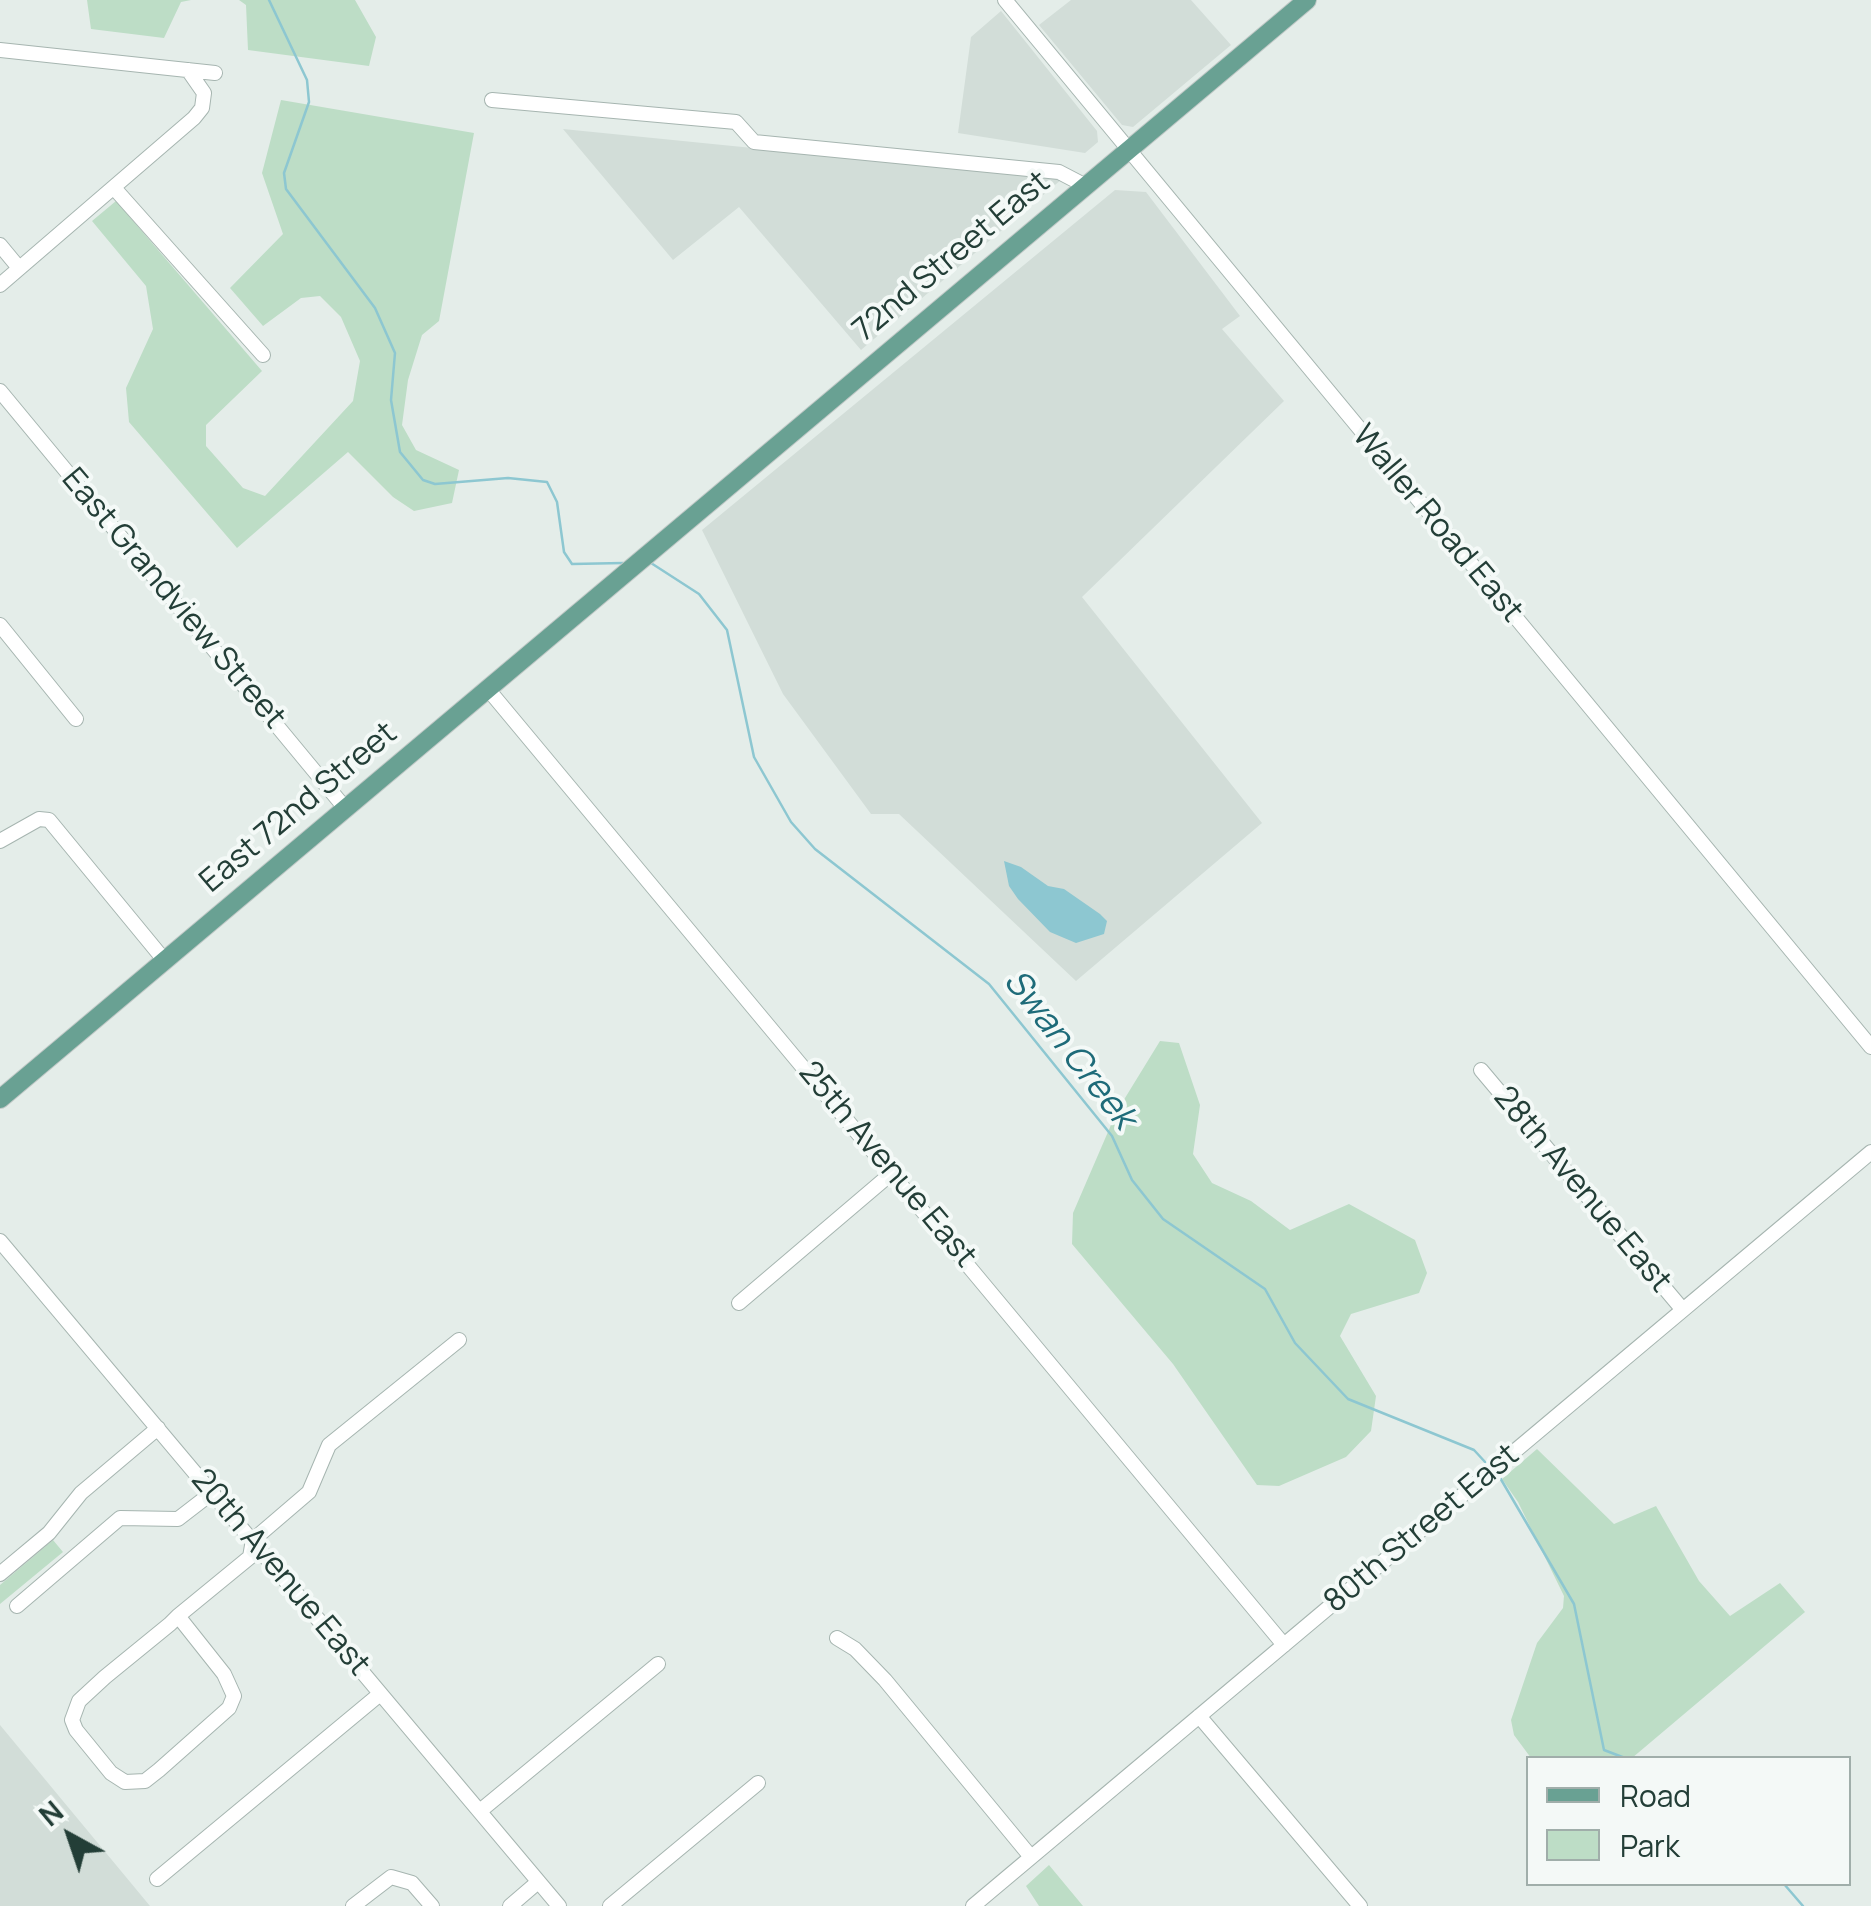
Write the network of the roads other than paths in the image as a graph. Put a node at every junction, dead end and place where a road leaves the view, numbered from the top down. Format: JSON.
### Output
{"nodes":[{"id":1,"x":1004,"y":0,"type":"edge"},
{"id":2,"x":1307,"y":0,"type":"edge"},
{"id":3,"x":0,"y":50,"type":"edge"},
{"id":4,"x":188,"y":70,"type":"junction"},
{"id":5,"x":215,"y":72,"type":"dead end"},
{"id":6,"x":492,"y":100,"type":"dead end"},
{"id":7,"x":1128,"y":148,"type":"junction"},
{"id":8,"x":1084,"y":185,"type":"junction"},
{"id":9,"x":115,"y":189,"type":"junction"},
{"id":10,"x":0,"y":245,"type":"edge"},
{"id":11,"x":19,"y":268,"type":"junction"},
{"id":12,"x":0,"y":285,"type":"edge"},
{"id":13,"x":263,"y":356,"type":"dead end"},
{"id":14,"x":0,"y":391,"type":"edge"},
{"id":15,"x":636,"y":562,"type":"joint"},
{"id":16,"x":0,"y":625,"type":"edge"},
{"id":17,"x":488,"y":688,"type":"junction"},
{"id":18,"x":76,"y":719,"type":"dead end"},
{"id":19,"x":345,"y":808,"type":"junction"},
{"id":20,"x":0,"y":841,"type":"edge"},
{"id":21,"x":166,"y":961,"type":"junction"},
{"id":22,"x":1871,"y":1047,"type":"edge"},
{"id":23,"x":1481,"y":1070,"type":"dead end"},
{"id":24,"x":0,"y":1100,"type":"edge"},
{"id":25,"x":1871,"y":1152,"type":"edge"},
{"id":26,"x":894,"y":1172,"type":"junction"},
{"id":27,"x":0,"y":1242,"type":"edge"},
{"id":28,"x":739,"y":1303,"type":"dead end"},
{"id":29,"x":1683,"y":1310,"type":"junction"},
{"id":30,"x":459,"y":1340,"type":"dead end"},
{"id":31,"x":158,"y":1428,"type":"junction"},
{"id":32,"x":213,"y":1492,"type":"junction"},
{"id":33,"x":253,"y":1540,"type":"junction"},
{"id":34,"x":0,"y":1574,"type":"edge"},
{"id":35,"x":17,"y":1606,"type":"dead end"},
{"id":36,"x":178,"y":1616,"type":"junction"},
{"id":37,"x":837,"y":1638,"type":"dead end"},
{"id":38,"x":1284,"y":1645,"type":"junction"},
{"id":39,"x":658,"y":1664,"type":"dead end"},
{"id":40,"x":380,"y":1694,"type":"junction"},
{"id":41,"x":1199,"y":1716,"type":"junction"},
{"id":42,"x":758,"y":1783,"type":"dead end"},
{"id":43,"x":480,"y":1812,"type":"junction"},
{"id":44,"x":1032,"y":1857,"type":"junction"},
{"id":45,"x":156,"y":1879,"type":"dead end"},
{"id":46,"x":538,"y":1882,"type":"junction"},
{"id":47,"x":353,"y":1906,"type":"edge"},
{"id":48,"x":432,"y":1906,"type":"edge"},
{"id":49,"x":510,"y":1906,"type":"edge"},
{"id":50,"x":559,"y":1906,"type":"edge"},
{"id":51,"x":610,"y":1906,"type":"edge"},
{"id":52,"x":973,"y":1906,"type":"edge"},
{"id":53,"x":1360,"y":1906,"type":"edge"}],
"edges":[{"from":1,"to":7,"type":"street","name":"Waller Road East"},
{"from":2,"to":7,"type":"main road","name":"72nd Street East"},
{"from":3,"to":4,"type":"street"},
{"from":4,"to":5,"type":"street"},
{"from":4,"to":9,"type":"street"},
{"from":6,"to":8,"type":"street"},
{"from":7,"to":8,"type":"main road","name":"72nd Street East"},
{"from":7,"to":22,"type":"street","name":"Waller Road East"},
{"from":8,"to":15,"type":"main road","name":"72nd Street East"},
{"from":9,"to":11,"type":"street"},
{"from":9,"to":13,"type":"street"},
{"from":10,"to":11,"type":"street"},
{"from":11,"to":12,"type":"street"},
{"from":14,"to":19,"type":"street","name":"East Grandview Street"},
{"from":15,"to":17,"type":"main road","name":"East 72nd Street"},
{"from":16,"to":18,"type":"street"},
{"from":17,"to":19,"type":"main road","name":"East 72nd Street"},
{"from":17,"to":26,"type":"street","name":"25th Avenue East"},
{"from":19,"to":21,"type":"main road","name":"East 72nd Street"},
{"from":20,"to":21,"type":"street"},
{"from":21,"to":24,"type":"main road","name":"East 72nd Street"},
{"from":23,"to":29,"type":"street","name":"28th Avenue East"},
{"from":25,"to":29,"type":"street","name":"80th Street East"},
{"from":26,"to":28,"type":"street"},
{"from":26,"to":38,"type":"street","name":"25th Avenue East"},
{"from":27,"to":31,"type":"street","name":"20th Avenue East"},
{"from":29,"to":38,"type":"street","name":"80th Street East"},
{"from":30,"to":33,"type":"street"},
{"from":31,"to":32,"type":"street","name":"20th Avenue East"},
{"from":31,"to":34,"type":"street"},
{"from":32,"to":33,"type":"street","name":"20th Avenue East"},
{"from":32,"to":35,"type":"street"},
{"from":33,"to":36,"type":"street"},
{"from":33,"to":40,"type":"street","name":"20th Avenue East"},
{"from":36,"to":36,"type":"street"},
{"from":37,"to":44,"type":"street"},
{"from":38,"to":41,"type":"street","name":"80th Street East"},
{"from":39,"to":43,"type":"street"},
{"from":40,"to":43,"type":"street","name":"20th Avenue East"},
{"from":40,"to":45,"type":"street"},
{"from":41,"to":44,"type":"street","name":"80th Street East"},
{"from":41,"to":53,"type":"street"},
{"from":42,"to":51,"type":"street"},
{"from":43,"to":46,"type":"street","name":"20th Avenue East"},
{"from":44,"to":52,"type":"street","name":"80th Street East"},
{"from":46,"to":49,"type":"street"},
{"from":46,"to":50,"type":"street","name":"20th Avenue East"},
{"from":47,"to":48,"type":"street"}]}
